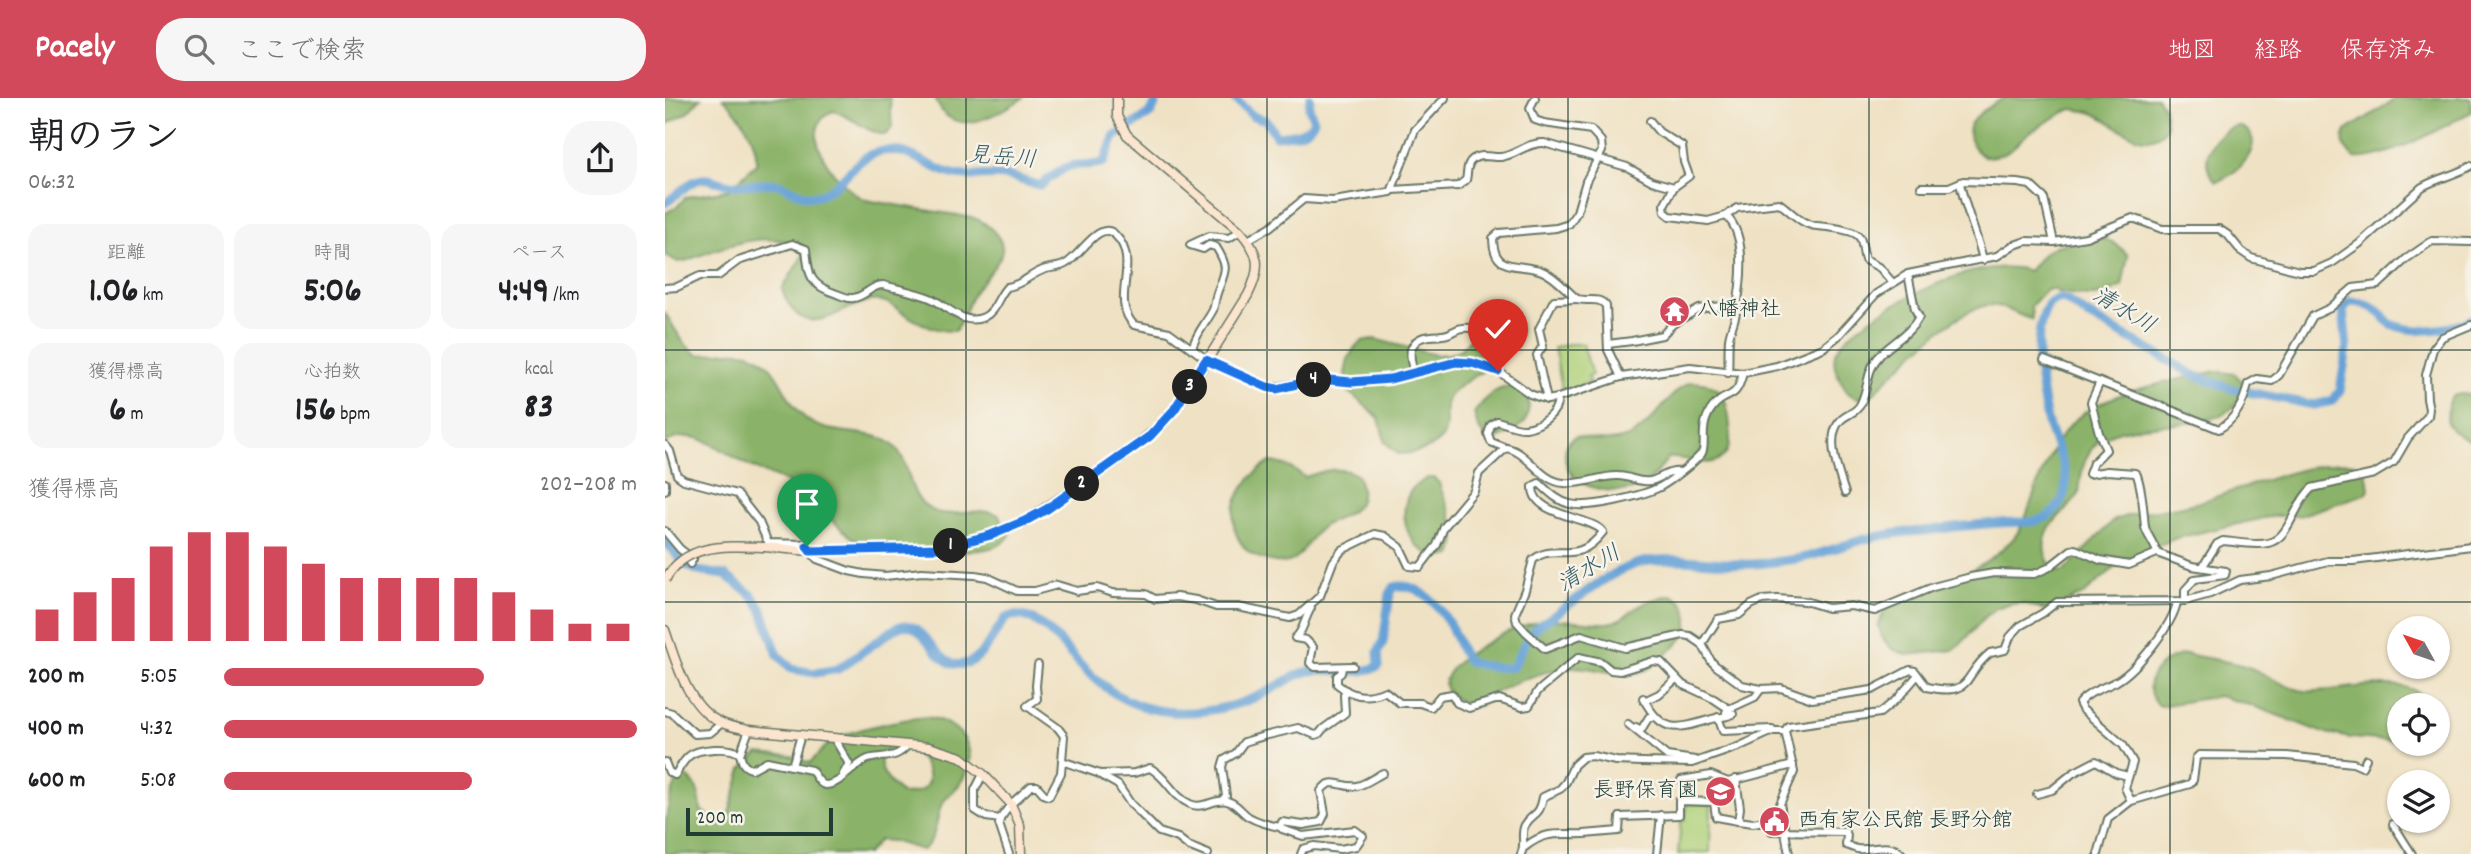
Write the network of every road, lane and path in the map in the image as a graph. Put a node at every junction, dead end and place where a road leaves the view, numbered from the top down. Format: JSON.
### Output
{"nodes":[{"id":1,"x":1117,"y":98,"type":"edge"},
{"id":2,"x":1444,"y":98,"type":"edge"},
{"id":3,"x":1535,"y":98,"type":"edge"},
{"id":4,"x":1650,"y":121,"type":"dead end"},
{"id":5,"x":1599,"y":159,"type":"junction"},
{"id":6,"x":2471,"y":166,"type":"edge"},
{"id":7,"x":1959,"y":183,"type":"junction"},
{"id":8,"x":1674,"y":187,"type":"junction"},
{"id":9,"x":1921,"y":187,"type":"dead end"},
{"id":10,"x":1393,"y":190,"type":"junction"},
{"id":11,"x":1726,"y":216,"type":"junction"},
{"id":12,"x":1240,"y":232,"type":"junction"},
{"id":13,"x":1248,"y":240,"type":"junction"},
{"id":14,"x":2054,"y":242,"type":"junction"},
{"id":15,"x":2471,"y":242,"type":"edge"},
{"id":16,"x":1983,"y":260,"type":"junction"},
{"id":17,"x":1908,"y":274,"type":"junction"},
{"id":18,"x":1892,"y":282,"type":"junction"},
{"id":19,"x":665,"y":288,"type":"edge"},
{"id":20,"x":1577,"y":299,"type":"junction"},
{"id":21,"x":1737,"y":304,"type":"junction"},
{"id":22,"x":2471,"y":325,"type":"edge"},
{"id":23,"x":1608,"y":344,"type":"junction"},
{"id":24,"x":1192,"y":349,"type":"junction"},
{"id":25,"x":1206,"y":360,"type":"junction"},
{"id":26,"x":2044,"y":360,"type":"dead end"},
{"id":27,"x":1498,"y":371,"type":"junction"},
{"id":28,"x":1728,"y":373,"type":"junction"},
{"id":29,"x":1743,"y":373,"type":"junction"},
{"id":30,"x":1413,"y":374,"type":"junction"},
{"id":31,"x":1621,"y":377,"type":"junction"},
{"id":32,"x":2100,"y":382,"type":"junction"},
{"id":33,"x":1558,"y":398,"type":"junction"},
{"id":34,"x":1547,"y":400,"type":"junction"},
{"id":35,"x":665,"y":445,"type":"edge"},
{"id":36,"x":1506,"y":448,"type":"junction"},
{"id":37,"x":1681,"y":472,"type":"junction"},
{"id":38,"x":665,"y":483,"type":"edge"},
{"id":39,"x":665,"y":490,"type":"edge"},
{"id":40,"x":1845,"y":493,"type":"dead end"},
{"id":41,"x":665,"y":531,"type":"edge"},
{"id":42,"x":2471,"y":546,"type":"edge"},
{"id":43,"x":810,"y":551,"type":"junction"},
{"id":44,"x":2157,"y":553,"type":"junction"},
{"id":45,"x":689,"y":564,"type":"dead end"},
{"id":46,"x":2203,"y":566,"type":"junction"},
{"id":47,"x":665,"y":580,"type":"edge"},
{"id":48,"x":1319,"y":596,"type":"junction"},
{"id":49,"x":2185,"y":601,"type":"junction"},
{"id":50,"x":2177,"y":602,"type":"junction"},
{"id":51,"x":665,"y":630,"type":"edge"},
{"id":52,"x":1702,"y":644,"type":"junction"},
{"id":53,"x":1038,"y":664,"type":"dead end"},
{"id":54,"x":1353,"y":666,"type":"dead end"},
{"id":55,"x":1342,"y":670,"type":"junction"},
{"id":56,"x":1917,"y":676,"type":"junction"},
{"id":57,"x":1676,"y":679,"type":"junction"},
{"id":58,"x":1761,"y":689,"type":"junction"},
{"id":59,"x":1346,"y":690,"type":"junction"},
{"id":60,"x":1722,"y":706,"type":"junction"},
{"id":61,"x":665,"y":711,"type":"edge"},
{"id":62,"x":1653,"y":717,"type":"junction"},
{"id":63,"x":1717,"y":717,"type":"junction"},
{"id":64,"x":722,"y":723,"type":"junction"},
{"id":65,"x":749,"y":730,"type":"junction"},
{"id":66,"x":1773,"y":731,"type":"junction"},
{"id":67,"x":1785,"y":731,"type":"junction"},
{"id":68,"x":801,"y":735,"type":"junction"},
{"id":69,"x":834,"y":738,"type":"junction"},
{"id":70,"x":908,"y":745,"type":"junction"},
{"id":71,"x":740,"y":754,"type":"junction"},
{"id":72,"x":2366,"y":759,"type":"dead end"},
{"id":73,"x":1062,"y":761,"type":"junction"},
{"id":74,"x":1697,"y":761,"type":"junction"},
{"id":75,"x":665,"y":762,"type":"edge"},
{"id":76,"x":1793,"y":765,"type":"junction"},
{"id":77,"x":792,"y":766,"type":"junction"},
{"id":78,"x":1383,"y":773,"type":"dead end"},
{"id":79,"x":983,"y":774,"type":"junction"},
{"id":80,"x":1100,"y":774,"type":"junction"},
{"id":81,"x":2128,"y":776,"type":"junction"},
{"id":82,"x":1735,"y":779,"type":"junction"},
{"id":83,"x":1681,"y":780,"type":"dead end"},
{"id":84,"x":833,"y":781,"type":"junction"},
{"id":85,"x":2037,"y":794,"type":"dead end"},
{"id":86,"x":1222,"y":800,"type":"junction"},
{"id":87,"x":2131,"y":801,"type":"junction"},
{"id":88,"x":1011,"y":804,"type":"junction"},
{"id":89,"x":1781,"y":809,"type":"junction"},
{"id":90,"x":1661,"y":815,"type":"junction"},
{"id":91,"x":1000,"y":819,"type":"junction"},
{"id":92,"x":1769,"y":820,"type":"junction"},
{"id":93,"x":1738,"y":821,"type":"junction"},
{"id":94,"x":1280,"y":827,"type":"junction"},
{"id":95,"x":1784,"y":831,"type":"junction"},
{"id":96,"x":2399,"y":833,"type":"edge"},
{"id":97,"x":1523,"y":850,"type":"edge"},
{"id":98,"x":1009,"y":854,"type":"edge"},
{"id":99,"x":1023,"y":854,"type":"edge"},
{"id":100,"x":1208,"y":854,"type":"edge"},
{"id":101,"x":1301,"y":854,"type":"edge"},
{"id":102,"x":1657,"y":854,"type":"edge"},
{"id":103,"x":1789,"y":854,"type":"edge"},
{"id":104,"x":1902,"y":854,"type":"edge"},
{"id":105,"x":2098,"y":854,"type":"edge"},
{"id":106,"x":2412,"y":854,"type":"edge"}],
"edges":[{"from":1,"to":12,"type":"street"},
{"from":2,"to":10,"type":"street"},
{"from":3,"to":5,"type":"street"},
{"from":4,"to":8,"type":"street"},
{"from":5,"to":8,"type":"street"},
{"from":5,"to":10,"type":"street"},
{"from":5,"to":20,"type":"street"},
{"from":6,"to":14,"type":"street"},
{"from":7,"to":9,"type":"street"},
{"from":7,"to":14,"type":"street"},
{"from":7,"to":16,"type":"street"},
{"from":8,"to":11,"type":"street"},
{"from":10,"to":13,"type":"street"},
{"from":11,"to":18,"type":"street"},
{"from":11,"to":21,"type":"street"},
{"from":12,"to":13,"type":"street"},
{"from":12,"to":24,"type":"street"},
{"from":13,"to":25,"type":"street"},
{"from":14,"to":16,"type":"street"},
{"from":15,"to":32,"type":"street"},
{"from":16,"to":17,"type":"street"},
{"from":17,"to":18,"type":"street"},
{"from":17,"to":40,"type":"street"},
{"from":18,"to":29,"type":"street"},
{"from":19,"to":24,"type":"street"},
{"from":20,"to":23,"type":"street"},
{"from":20,"to":34,"type":"street"},
{"from":21,"to":23,"type":"street"},
{"from":21,"to":28,"type":"street"},
{"from":22,"to":46,"type":"street"},
{"from":23,"to":31,"type":"street"},
{"from":24,"to":25,"type":"street"},
{"from":25,"to":30,"type":"street"},
{"from":25,"to":43,"type":"street"},
{"from":26,"to":32,"type":"street"},
{"from":27,"to":30,"type":"street"},
{"from":27,"to":30,"type":"street"},
{"from":27,"to":34,"type":"street"},
{"from":28,"to":29,"type":"street"},
{"from":28,"to":31,"type":"street"},
{"from":29,"to":37,"type":"street"},
{"from":31,"to":33,"type":"street"},
{"from":32,"to":44,"type":"street"},
{"from":33,"to":34,"type":"street"},
{"from":33,"to":36,"type":"street"},
{"from":35,"to":43,"type":"street"},
{"from":36,"to":37,"type":"street"},
{"from":36,"to":48,"type":"street"},
{"from":37,"to":52,"type":"street"},
{"from":38,"to":39,"type":"street"},
{"from":41,"to":45,"type":"street"},
{"from":42,"to":49,"type":"street"},
{"from":43,"to":47,"type":"street","bridge":true},
{"from":43,"to":48,"type":"street"},
{"from":44,"to":46,"type":"street"},
{"from":44,"to":52,"type":"street"},
{"from":46,"to":49,"type":"street"},
{"from":48,"to":55,"type":"street"},
{"from":49,"to":50,"type":"street"},
{"from":50,"to":56,"type":"street"},
{"from":50,"to":81,"type":"street"},
{"from":51,"to":64,"type":"street"},
{"from":52,"to":58,"type":"street"},
{"from":53,"to":73,"type":"street"},
{"from":54,"to":55,"type":"street"},
{"from":55,"to":59,"type":"street"},
{"from":56,"to":58,"type":"street"},
{"from":56,"to":67,"type":"street"},
{"from":57,"to":59,"type":"street"},
{"from":57,"to":60,"type":"street"},
{"from":57,"to":62,"type":"street"},
{"from":58,"to":60,"type":"street"},
{"from":59,"to":86,"type":"street"},
{"from":60,"to":63,"type":"street"},
{"from":61,"to":64,"type":"street"},
{"from":62,"to":63,"type":"street"},
{"from":62,"to":74,"type":"street"},
{"from":63,"to":66,"type":"street"},
{"from":64,"to":65,"type":"street"},
{"from":65,"to":68,"type":"street"},
{"from":65,"to":71,"type":"street"},
{"from":66,"to":67,"type":"street"},
{"from":66,"to":74,"type":"street"},
{"from":67,"to":76,"type":"street"},
{"from":68,"to":69,"type":"street"},
{"from":68,"to":77,"type":"street"},
{"from":69,"to":70,"type":"street"},
{"from":69,"to":84,"type":"street"},
{"from":70,"to":79,"type":"street"},
{"from":70,"to":84,"type":"street"},
{"from":71,"to":75,"type":"street"},
{"from":71,"to":77,"type":"street"},
{"from":72,"to":87,"type":"street"},
{"from":73,"to":80,"type":"street"},
{"from":73,"to":88,"type":"street"},
{"from":74,"to":97,"type":"street"},
{"from":76,"to":82,"type":"street"},
{"from":76,"to":89,"type":"street"},
{"from":77,"to":84,"type":"street"},
{"from":78,"to":94,"type":"street"},
{"from":79,"to":88,"type":"street"},
{"from":79,"to":91,"type":"street"},
{"from":80,"to":86,"type":"street"},
{"from":80,"to":100,"type":"street"},
{"from":81,"to":85,"type":"street"},
{"from":81,"to":87,"type":"street"},
{"from":82,"to":83,"type":"street"},
{"from":82,"to":93,"type":"street"},
{"from":86,"to":94,"type":"street"},
{"from":87,"to":105,"type":"street"},
{"from":88,"to":91,"type":"street"},
{"from":88,"to":99,"type":"street"},
{"from":89,"to":92,"type":"street"},
{"from":89,"to":95,"type":"street"},
{"from":90,"to":93,"type":"street"},
{"from":90,"to":97,"type":"street"},
{"from":90,"to":102,"type":"street"},
{"from":91,"to":98,"type":"street"},
{"from":92,"to":93,"type":"street"},
{"from":92,"to":95,"type":"street"},
{"from":94,"to":101,"type":"street"},
{"from":95,"to":103,"type":"street"},
{"from":95,"to":104,"type":"street"},
{"from":96,"to":106,"type":"street"}]}
